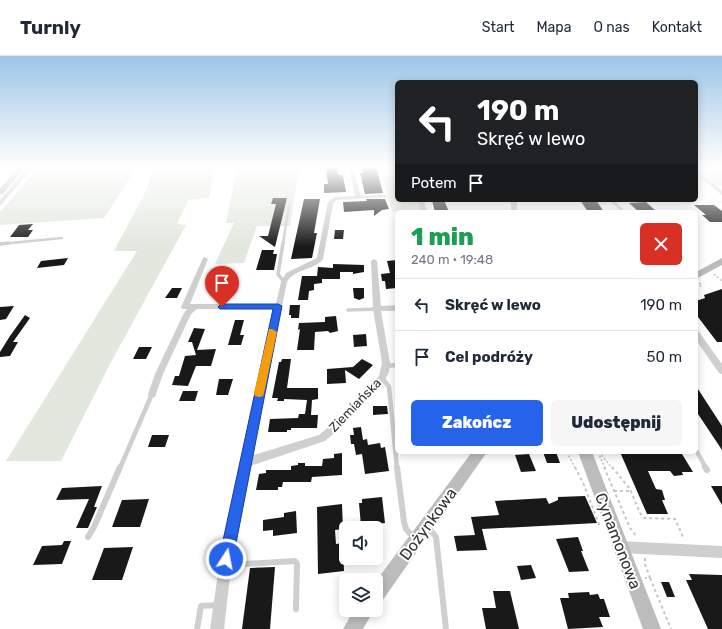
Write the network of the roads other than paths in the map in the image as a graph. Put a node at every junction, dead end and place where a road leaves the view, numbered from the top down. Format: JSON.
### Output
{"nodes":[{"id":1,"x":8,"y":194,"type":"edge"},
{"id":2,"x":357,"y":194,"type":"edge"},
{"id":3,"x":385,"y":196,"type":"dead end"},
{"id":4,"x":358,"y":197,"type":"junction"},
{"id":5,"x":614,"y":202,"type":"edge"},
{"id":6,"x":0,"y":203,"type":"edge"},
{"id":7,"x":290,"y":205,"type":"dead end"},
{"id":8,"x":622,"y":210,"type":"edge"},
{"id":9,"x":62,"y":238,"type":"dead end"},
{"id":10,"x":0,"y":244,"type":"edge"},
{"id":11,"x":205,"y":259,"type":"dead end"},
{"id":12,"x":374,"y":261,"type":"dead end"},
{"id":13,"x":722,"y":261,"type":"edge"},
{"id":14,"x":698,"y":275,"type":"edge"},
{"id":15,"x":284,"y":282,"type":"junction"},
{"id":16,"x":278,"y":306,"type":"junction"},
{"id":17,"x":195,"y":307,"type":"junction"},
{"id":18,"x":395,"y":308,"type":"edge"},
{"id":19,"x":377,"y":309,"type":"junction"},
{"id":20,"x":348,"y":310,"type":"dead end"},
{"id":21,"x":698,"y":337,"type":"edge"},
{"id":22,"x":395,"y":365,"type":"edge"},
{"id":23,"x":386,"y":366,"type":"junction"},
{"id":24,"x":722,"y":371,"type":"edge"},
{"id":25,"x":382,"y":378,"type":"junction"},
{"id":26,"x":152,"y":394,"type":"joint"},
{"id":27,"x":395,"y":452,"type":"edge"},
{"id":28,"x":395,"y":454,"type":"edge"},
{"id":29,"x":479,"y":454,"type":"edge"},
{"id":30,"x":586,"y":454,"type":"edge"},
{"id":31,"x":698,"y":454,"type":"edge"},
{"id":32,"x":245,"y":463,"type":"junction"},
{"id":33,"x":707,"y":470,"type":"dead end"},
{"id":34,"x":427,"y":525,"type":"junction"},
{"id":35,"x":88,"y":537,"type":"dead end"},
{"id":36,"x":416,"y":540,"type":"junction"},
{"id":37,"x":620,"y":547,"type":"junction"},
{"id":38,"x":722,"y":552,"type":"edge"},
{"id":39,"x":225,"y":566,"type":"junction"},
{"id":40,"x":383,"y":585,"type":"edge"},
{"id":41,"x":220,"y":606,"type":"junction"},
{"id":42,"x":296,"y":609,"type":"dead end"},
{"id":43,"x":361,"y":617,"type":"edge"},
{"id":44,"x":197,"y":629,"type":"edge"},
{"id":45,"x":218,"y":629,"type":"edge"},
{"id":46,"x":352,"y":629,"type":"edge"},
{"id":47,"x":446,"y":629,"type":"edge"},
{"id":48,"x":652,"y":629,"type":"edge"}],
"edges":[{"from":1,"to":6,"type":"street"},
{"from":2,"to":4,"type":"street"},
{"from":3,"to":4,"type":"lane"},
{"from":4,"to":15,"type":"street"},
{"from":5,"to":8,"type":"lane"},
{"from":7,"to":15,"type":"lane"},
{"from":9,"to":10,"type":"lane"},
{"from":11,"to":17,"type":"street"},
{"from":12,"to":19,"type":"street","name":"Ziemiańska"},
{"from":13,"to":14,"type":"street"},
{"from":15,"to":16,"type":"street"},
{"from":16,"to":17,"type":"street"},
{"from":16,"to":32,"type":"street"},
{"from":17,"to":26,"type":"street"},
{"from":18,"to":19,"type":"street"},
{"from":19,"to":20,"type":"lane"},
{"from":19,"to":23,"type":"street","name":"Ziemiańska"},
{"from":21,"to":24,"type":"street"},
{"from":22,"to":23,"type":"lane"},
{"from":23,"to":25,"type":"street","name":"Ziemiańska"},
{"from":25,"to":27,"type":"lane"},
{"from":25,"to":32,"type":"street","name":"Ziemiańska"},
{"from":26,"to":35,"type":"lane"},
{"from":28,"to":36,"type":"lane"},
{"from":29,"to":34,"type":"street","name":"Dożynkowa"},
{"from":30,"to":37,"type":"street","name":"Cynamonowa"},
{"from":31,"to":33,"type":"lane"},
{"from":32,"to":39,"type":"street"},
{"from":34,"to":36,"type":"street","name":"Dożynkowa"},
{"from":34,"to":47,"type":"lane"},
{"from":36,"to":40,"type":"street","name":"Dożynkowa"},
{"from":37,"to":38,"type":"street"},
{"from":37,"to":48,"type":"street","name":"Cynamonowa"},
{"from":39,"to":41,"type":"street"},
{"from":39,"to":42,"type":"lane"},
{"from":41,"to":44,"type":"lane"},
{"from":41,"to":45,"type":"street"},
{"from":43,"to":46,"type":"street"}]}
